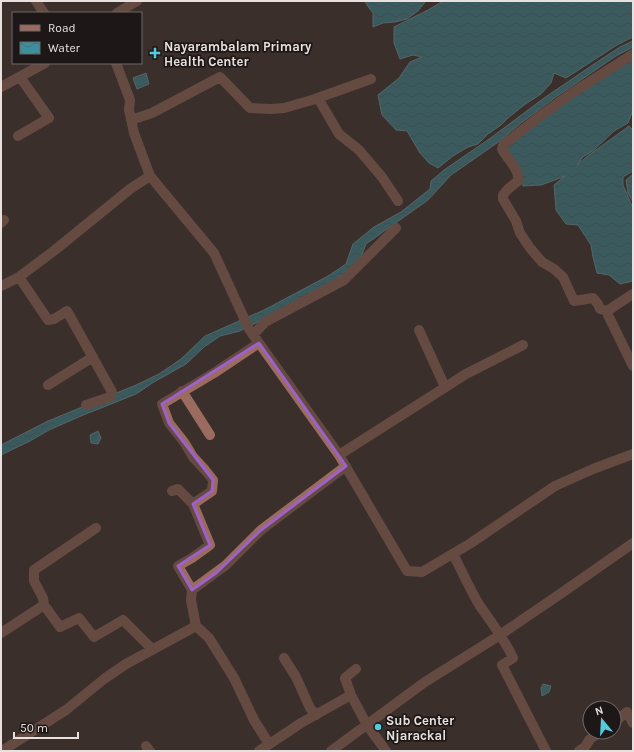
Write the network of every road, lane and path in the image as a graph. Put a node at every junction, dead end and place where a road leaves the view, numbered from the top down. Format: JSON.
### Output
{"nodes":[{"id":1,"x":36,"y":1,"type":"edge"},
{"id":2,"x":137,"y":1,"type":"edge"},
{"id":3,"x":43,"y":12,"type":"edge"},
{"id":4,"x":119,"y":12,"type":"edge"},
{"id":5,"x":633,"y":54,"type":"edge"},
{"id":6,"x":43,"y":64,"type":"edge"},
{"id":7,"x":116,"y":64,"type":"edge"},
{"id":8,"x":20,"y":77,"type":"junction"},
{"id":9,"x":371,"y":80,"type":"dead end"},
{"id":10,"x":1,"y":87,"type":"edge"},
{"id":11,"x":318,"y":98,"type":"junction"},
{"id":12,"x":131,"y":120,"type":"junction"},
{"id":13,"x":18,"y":136,"type":"dead end"},
{"id":14,"x":150,"y":176,"type":"junction"},
{"id":15,"x":398,"y":202,"type":"dead end"},
{"id":16,"x":396,"y":228,"type":"dead end"},
{"id":17,"x":19,"y":277,"type":"junction"},
{"id":18,"x":2,"y":284,"type":"edge"},
{"id":19,"x":633,"y":294,"type":"edge"},
{"id":20,"x":608,"y":311,"type":"junction"},
{"id":21,"x":420,"y":330,"type":"dead end"},
{"id":22,"x":251,"y":332,"type":"junction"},
{"id":23,"x":259,"y":343,"type":"junction"},
{"id":24,"x":523,"y":345,"type":"dead end"},
{"id":25,"x":93,"y":357,"type":"junction"},
{"id":26,"x":633,"y":366,"type":"edge"},
{"id":27,"x":48,"y":384,"type":"dead end"},
{"id":28,"x":445,"y":388,"type":"junction"},
{"id":29,"x":182,"y":391,"type":"junction"},
{"id":30,"x":86,"y":405,"type":"dead end"},
{"id":31,"x":210,"y":435,"type":"dead end"},
{"id":32,"x":633,"y":454,"type":"edge"},
{"id":33,"x":338,"y":455,"type":"junction"},
{"id":34,"x":346,"y":466,"type":"junction"},
{"id":35,"x":172,"y":491,"type":"dead end"},
{"id":36,"x":193,"y":504,"type":"junction"},
{"id":37,"x":96,"y":528,"type":"dead end"},
{"id":38,"x":633,"y":543,"type":"edge"},
{"id":39,"x":453,"y":554,"type":"junction"},
{"id":40,"x":192,"y":590,"type":"junction"},
{"id":41,"x":44,"y":605,"type":"junction"},
{"id":42,"x":196,"y":626,"type":"junction"},
{"id":43,"x":1,"y":633,"type":"edge"},
{"id":44,"x":500,"y":635,"type":"junction"},
{"id":45,"x":152,"y":649,"type":"junction"},
{"id":46,"x":284,"y":658,"type":"dead end"},
{"id":47,"x":356,"y":669,"type":"dead end"},
{"id":48,"x":352,"y":696,"type":"junction"},
{"id":49,"x":316,"y":715,"type":"junction"},
{"id":50,"x":622,"y":716,"type":"edge"},
{"id":51,"x":633,"y":723,"type":"edge"},
{"id":52,"x":367,"y":725,"type":"junction"},
{"id":53,"x":589,"y":740,"type":"edge"},
{"id":54,"x":269,"y":744,"type":"junction"},
{"id":55,"x":2,"y":751,"type":"edge"},
{"id":56,"x":260,"y":751,"type":"edge"},
{"id":57,"x":331,"y":751,"type":"edge"},
{"id":58,"x":386,"y":751,"type":"edge"},
{"id":59,"x":546,"y":751,"type":"edge"},
{"id":60,"x":579,"y":751,"type":"edge"}],
"edges":[{"from":1,"to":3,"type":"street"},
{"from":2,"to":4,"type":"street"},
{"from":5,"to":20,"type":"street"},
{"from":6,"to":8,"type":"street"},
{"from":7,"to":12,"type":"street"},
{"from":8,"to":10,"type":"street"},
{"from":8,"to":13,"type":"street"},
{"from":9,"to":11,"type":"street"},
{"from":11,"to":12,"type":"street"},
{"from":11,"to":15,"type":"street"},
{"from":12,"to":14,"type":"street"},
{"from":14,"to":17,"type":"street"},
{"from":14,"to":22,"type":"street"},
{"from":16,"to":22,"type":"street"},
{"from":17,"to":18,"type":"street"},
{"from":17,"to":25,"type":"street"},
{"from":19,"to":20,"type":"street"},
{"from":20,"to":26,"type":"street"},
{"from":21,"to":28,"type":"street"},
{"from":22,"to":23,"type":"street"},
{"from":23,"to":29,"type":"street"},
{"from":23,"to":33,"type":"street"},
{"from":24,"to":28,"type":"street"},
{"from":25,"to":27,"type":"street"},
{"from":25,"to":30,"type":"street"},
{"from":28,"to":33,"type":"street"},
{"from":29,"to":31,"type":"street"},
{"from":29,"to":36,"type":"street"},
{"from":32,"to":39,"type":"street"},
{"from":33,"to":34,"type":"street"},
{"from":34,"to":39,"type":"street"},
{"from":34,"to":40,"type":"street"},
{"from":35,"to":36,"type":"street"},
{"from":36,"to":40,"type":"street"},
{"from":37,"to":41,"type":"street"},
{"from":38,"to":44,"type":"street"},
{"from":39,"to":44,"type":"street"},
{"from":40,"to":42,"type":"street"},
{"from":41,"to":43,"type":"street"},
{"from":41,"to":45,"type":"street"},
{"from":42,"to":45,"type":"street"},
{"from":42,"to":54,"type":"street"},
{"from":44,"to":52,"type":"street"},
{"from":44,"to":59,"type":"street"},
{"from":45,"to":55,"type":"street"},
{"from":46,"to":49,"type":"street"},
{"from":47,"to":48,"type":"street"},
{"from":48,"to":49,"type":"street"},
{"from":48,"to":52,"type":"street"},
{"from":49,"to":54,"type":"street"},
{"from":50,"to":51,"type":"street"},
{"from":52,"to":57,"type":"street"},
{"from":52,"to":58,"type":"street"},
{"from":53,"to":60,"type":"street"},
{"from":54,"to":56,"type":"street"}]}
